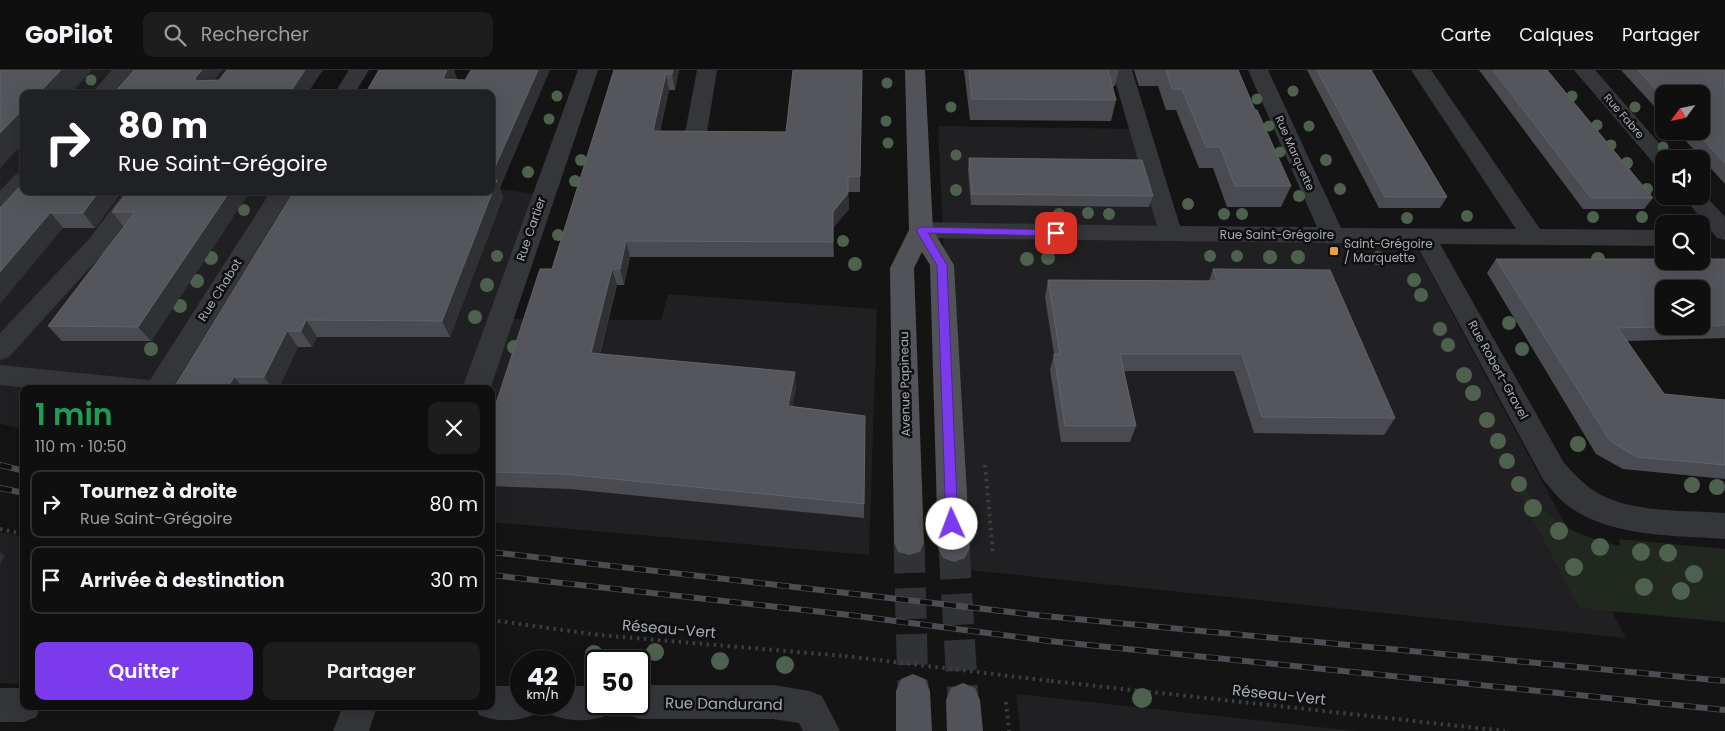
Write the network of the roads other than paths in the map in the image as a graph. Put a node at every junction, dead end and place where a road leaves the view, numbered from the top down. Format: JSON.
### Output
{"nodes":[{"id":1,"x":123,"y":70,"type":"edge"},
{"id":2,"x":359,"y":70,"type":"edge"},
{"id":3,"x":588,"y":70,"type":"edge"},
{"id":4,"x":707,"y":70,"type":"edge"},
{"id":5,"x":914,"y":70,"type":"edge"},
{"id":6,"x":1122,"y":70,"type":"edge"},
{"id":7,"x":1258,"y":70,"type":"edge"},
{"id":8,"x":1421,"y":70,"type":"edge"},
{"id":9,"x":1584,"y":70,"type":"edge"},
{"id":10,"x":105,"y":90,"type":"edge"},
{"id":11,"x":346,"y":90,"type":"edge"},
{"id":12,"x":695,"y":138,"type":"edge"},
{"id":13,"x":1655,"y":151,"type":"edge"},
{"id":14,"x":20,"y":183,"type":"edge"},
{"id":15,"x":134,"y":195,"type":"edge"},
{"id":16,"x":279,"y":195,"type":"edge"},
{"id":17,"x":0,"y":204,"type":"edge"},
{"id":18,"x":1702,"y":205,"type":"edge"},
{"id":19,"x":921,"y":230,"type":"junction"},
{"id":20,"x":1725,"y":232,"type":"edge"},
{"id":21,"x":1171,"y":234,"type":"junction"},
{"id":22,"x":1333,"y":236,"type":"junction"},
{"id":23,"x":1424,"y":236,"type":"junction"},
{"id":24,"x":1533,"y":237,"type":"junction"},
{"id":25,"x":1655,"y":238,"type":"edge"},
{"id":26,"x":1710,"y":238,"type":"edge"},
{"id":27,"x":1725,"y":238,"type":"edge"},
{"id":28,"x":0,"y":350,"type":"edge"},
{"id":29,"x":0,"y":375,"type":"edge"},
{"id":30,"x":104,"y":385,"type":"edge"},
{"id":31,"x":161,"y":385,"type":"edge"},
{"id":32,"x":477,"y":385,"type":"edge"},
{"id":33,"x":1725,"y":526,"type":"edge"},
{"id":34,"x":909,"y":542,"type":"tunnel mouth"},
{"id":35,"x":954,"y":548,"type":"tunnel mouth"},
{"id":36,"x":912,"y":691,"type":"tunnel mouth"},
{"id":37,"x":650,"y":702,"type":"edge"},
{"id":38,"x":495,"y":703,"type":"edge"},
{"id":39,"x":510,"y":703,"type":"edge"},
{"id":40,"x":0,"y":705,"type":"edge"},
{"id":41,"x":20,"y":705,"type":"edge"},
{"id":42,"x":359,"y":710,"type":"edge"},
{"id":43,"x":816,"y":719,"type":"edge"},
{"id":44,"x":351,"y":731,"type":"edge"},
{"id":45,"x":914,"y":731,"type":"edge"}],
"edges":[{"from":1,"to":10,"type":"street"},
{"from":2,"to":11,"type":"street"},
{"from":3,"to":32,"type":"street","name":"Rue Cartier"},
{"from":4,"to":12,"type":"street"},
{"from":5,"to":19,"type":"main road","name":"Avenue Papineau"},
{"from":6,"to":21,"type":"street"},
{"from":7,"to":22,"type":"street","name":"Rue Marquette"},
{"from":8,"to":24,"type":"street"},
{"from":9,"to":13,"type":"street","name":"Rue Fabre"},
{"from":14,"to":17,"type":"street"},
{"from":15,"to":28,"type":"street"},
{"from":16,"to":31,"type":"street","name":"Rue Chabot"},
{"from":18,"to":20,"type":"street"},
{"from":19,"to":21,"type":"street","name":"Rue Saint-Grégoire"},
{"from":19,"to":34,"type":"main road","name":"Avenue Papineau"},
{"from":19,"to":35,"type":"main road","name":"Avenue Papineau"},
{"from":21,"to":22,"type":"street","name":"Rue Saint-Grégoire"},
{"from":22,"to":23,"type":"street","name":"Rue Saint-Grégoire"},
{"from":23,"to":24,"type":"street","name":"Rue Saint-Grégoire"},
{"from":23,"to":33,"type":"street","name":"Rue Robert-Gravel"},
{"from":24,"to":25,"type":"street","name":"Rue Saint-Grégoire"},
{"from":26,"to":27,"type":"street"},
{"from":29,"to":30,"type":"street"},
{"from":36,"to":45,"type":"main road"},
{"from":37,"to":43,"type":"street","name":"Rue Dandurand"},
{"from":38,"to":39,"type":"street"},
{"from":40,"to":41,"type":"street"},
{"from":42,"to":44,"type":"street"}]}
